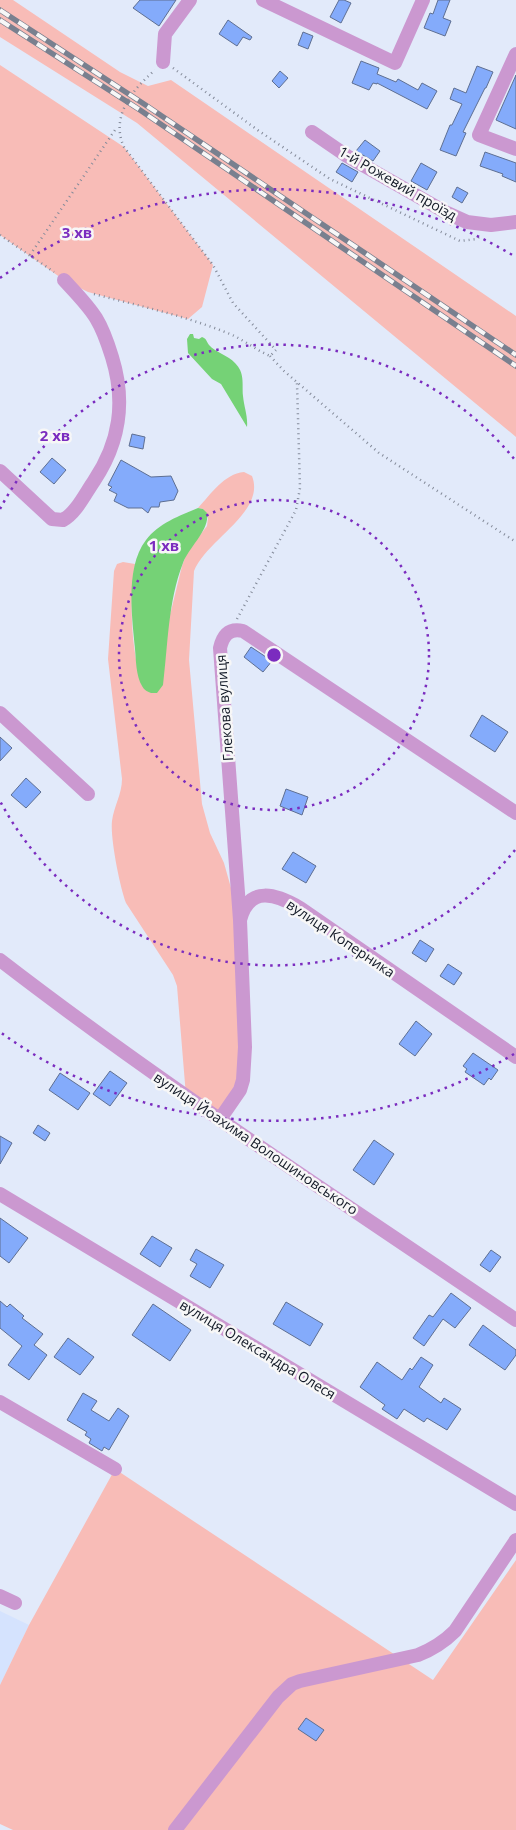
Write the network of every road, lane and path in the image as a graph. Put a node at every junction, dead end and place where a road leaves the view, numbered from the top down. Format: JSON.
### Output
{"nodes":[{"id":1,"x":190,"y":0,"type":"edge"},
{"id":2,"x":263,"y":0,"type":"edge"},
{"id":3,"x":423,"y":0,"type":"edge"},
{"id":4,"x":516,"y":54,"type":"edge"},
{"id":5,"x":164,"y":62,"type":"junction"},
{"id":6,"x":118,"y":126,"type":"junction"},
{"id":7,"x":312,"y":132,"type":"dead end"},
{"id":8,"x":516,"y":149,"type":"edge"},
{"id":9,"x":516,"y":222,"type":"edge"},
{"id":10,"x":491,"y":225,"type":"junction"},
{"id":11,"x":0,"y":235,"type":"edge"},
{"id":12,"x":30,"y":255,"type":"junction"},
{"id":13,"x":64,"y":280,"type":"joint"},
{"id":14,"x":88,"y":292,"type":"dead end"},
{"id":15,"x":270,"y":356,"type":"junction"},
{"id":16,"x":297,"y":383,"type":"junction"},
{"id":17,"x":0,"y":471,"type":"edge"},
{"id":18,"x":516,"y":542,"type":"edge"},
{"id":19,"x":230,"y":631,"type":"junction"},
{"id":20,"x":0,"y":713,"type":"edge"},
{"id":21,"x":88,"y":794,"type":"dead end"},
{"id":22,"x":516,"y":812,"type":"edge"},
{"id":23,"x":240,"y":920,"type":"junction"},
{"id":24,"x":0,"y":960,"type":"edge"},
{"id":25,"x":516,"y":1057,"type":"edge"},
{"id":26,"x":220,"y":1119,"type":"junction"},
{"id":27,"x":0,"y":1194,"type":"edge"},
{"id":28,"x":516,"y":1320,"type":"edge"},
{"id":29,"x":0,"y":1402,"type":"edge"},
{"id":30,"x":115,"y":1469,"type":"dead end"},
{"id":31,"x":516,"y":1504,"type":"edge"},
{"id":32,"x":516,"y":1540,"type":"edge"},
{"id":33,"x":0,"y":1596,"type":"edge"},
{"id":34,"x":15,"y":1604,"type":"dead end"},
{"id":35,"x":175,"y":1830,"type":"edge"}],
"edges":[{"from":1,"to":5,"type":"street"},
{"from":2,"to":3,"type":"street"},
{"from":4,"to":8,"type":"street"},
{"from":5,"to":6,"type":"path"},
{"from":5,"to":10,"type":"path"},
{"from":6,"to":12,"type":"path"},
{"from":6,"to":15,"type":"path"},
{"from":7,"to":10,"type":"street","name":"1-й Рожевий проїзд"},
{"from":9,"to":10,"type":"street","name":"1-й Рожевий проїзд"},
{"from":11,"to":12,"type":"path"},
{"from":12,"to":13,"type":"path"},
{"from":13,"to":17,"type":"street"},
{"from":14,"to":15,"type":"path"},
{"from":15,"to":16,"type":"path"},
{"from":16,"to":18,"type":"path"},
{"from":16,"to":19,"type":"path"},
{"from":19,"to":22,"type":"street"},
{"from":19,"to":23,"type":"street","name":"Глекова вулиця"},
{"from":20,"to":21,"type":"street"},
{"from":23,"to":25,"type":"street","name":"вулиця Коперника"},
{"from":23,"to":26,"type":"street"},
{"from":24,"to":26,"type":"street","name":"вулиця Йоахима Волошиновського"},
{"from":26,"to":28,"type":"street","name":"вулиця Йоахима Волошиновського"},
{"from":27,"to":31,"type":"street","name":"вулиця Олександра Олеся"},
{"from":29,"to":30,"type":"street"},
{"from":32,"to":35,"type":"street"},
{"from":33,"to":34,"type":"street"}]}
